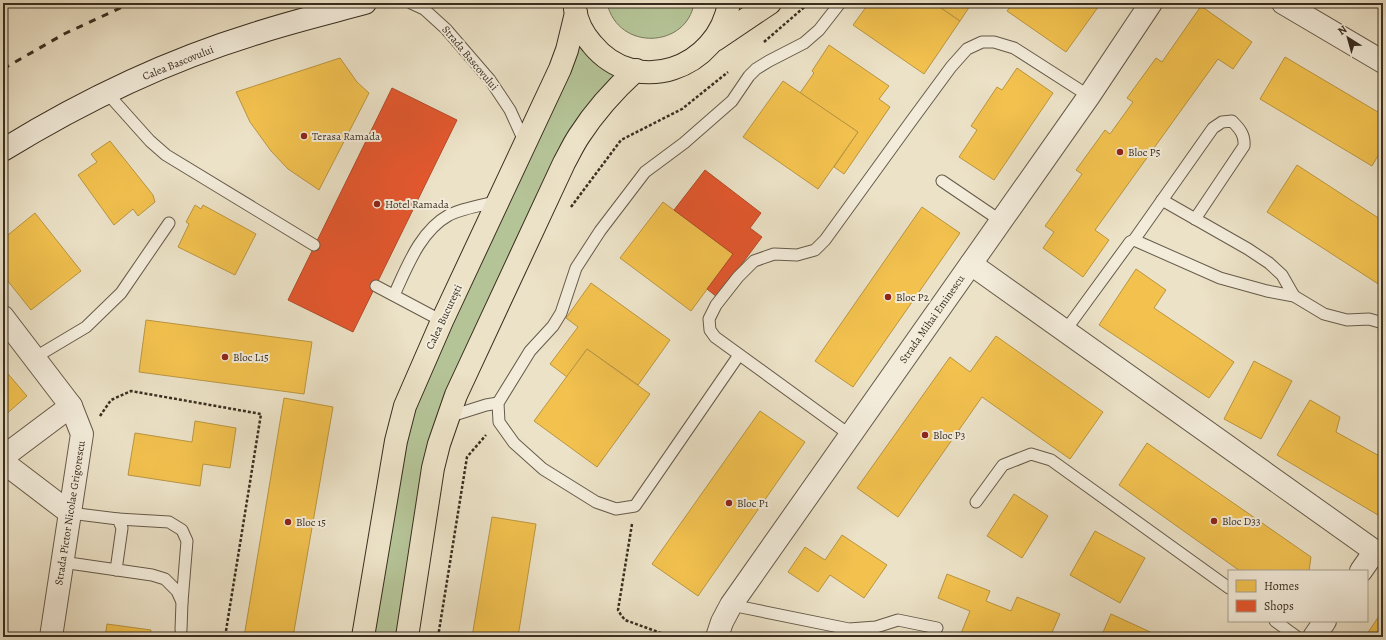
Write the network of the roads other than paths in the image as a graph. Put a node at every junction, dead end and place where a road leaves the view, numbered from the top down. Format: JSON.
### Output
{"nodes":[{"id":1,"x":365,"y":3,"type":"edge"},
{"id":2,"x":411,"y":3,"type":"edge"},
{"id":3,"x":728,"y":3,"type":"edge"},
{"id":4,"x":770,"y":3,"type":"edge"},
{"id":5,"x":840,"y":3,"type":"edge"},
{"id":6,"x":1151,"y":3,"type":"edge"},
{"id":7,"x":1282,"y":3,"type":"edge"},
{"id":8,"x":575,"y":8,"type":"edge"},
{"id":9,"x":712,"y":42,"type":"junction"},
{"id":10,"x":1383,"y":62,"type":"edge"},
{"id":11,"x":636,"y":70,"type":"junction"},
{"id":12,"x":107,"y":93,"type":"junction"},
{"id":13,"x":1089,"y":96,"type":"junction"},
{"id":14,"x":526,"y":145,"type":"junction"},
{"id":15,"x":3,"y":150,"type":"edge"},
{"id":16,"x":942,"y":181,"type":"dead end"},
{"id":17,"x":1162,"y":200,"type":"junction"},
{"id":18,"x":499,"y":201,"type":"junction"},
{"id":19,"x":1195,"y":219,"type":"junction"},
{"id":20,"x":1001,"y":221,"type":"junction"},
{"id":21,"x":169,"y":223,"type":"dead end"},
{"id":22,"x":1134,"y":240,"type":"junction"},
{"id":23,"x":314,"y":245,"type":"dead end"},
{"id":24,"x":971,"y":264,"type":"junction"},
{"id":25,"x":376,"y":286,"type":"dead end"},
{"id":26,"x":394,"y":295,"type":"junction"},
{"id":27,"x":1294,"y":296,"type":"junction"},
{"id":28,"x":3,"y":317,"type":"edge"},
{"id":29,"x":442,"y":321,"type":"junction"},
{"id":30,"x":1383,"y":323,"type":"edge"},
{"id":31,"x":1065,"y":331,"type":"junction"},
{"id":32,"x":739,"y":355,"type":"junction"},
{"id":33,"x":34,"y":358,"type":"junction"},
{"id":34,"x":498,"y":403,"type":"junction"},
{"id":35,"x":71,"y":406,"type":"junction"},
{"id":36,"x":448,"y":417,"type":"junction"},
{"id":37,"x":850,"y":435,"type":"junction"},
{"id":38,"x":3,"y":457,"type":"edge"},
{"id":39,"x":3,"y":462,"type":"edge"},
{"id":40,"x":976,"y":502,"type":"dead end"},
{"id":41,"x":70,"y":513,"type":"junction"},
{"id":42,"x":118,"y":519,"type":"junction"},
{"id":43,"x":1379,"y":554,"type":"edge"},
{"id":44,"x":62,"y":562,"type":"junction"},
{"id":45,"x":116,"y":570,"type":"junction"},
{"id":46,"x":1362,"y":570,"type":"edge"},
{"id":47,"x":1228,"y":587,"type":"edge"},
{"id":48,"x":182,"y":602,"type":"junction"},
{"id":49,"x":731,"y":605,"type":"junction"},
{"id":50,"x":1276,"y":622,"type":"edge"},
{"id":51,"x":1324,"y":622,"type":"edge"},
{"id":52,"x":937,"y":628,"type":"dead end"},
{"id":53,"x":181,"y":630,"type":"dead end"},
{"id":54,"x":51,"y":637,"type":"edge"},
{"id":55,"x":363,"y":637,"type":"edge"},
{"id":56,"x":406,"y":637,"type":"edge"},
{"id":57,"x":717,"y":637,"type":"edge"},
{"id":58,"x":1297,"y":637,"type":"edge"},
{"id":59,"x":1314,"y":637,"type":"edge"}],
"edges":[{"from":1,"to":12,"type":"street","name":"Calea Bascovului"},
{"from":2,"to":14,"type":"lane","name":"Strada Bascovului"},
{"from":3,"to":9,"type":"main road"},
{"from":4,"to":9,"type":"main road"},
{"from":5,"to":34,"type":"lane"},
{"from":6,"to":13,"type":"street","name":"Strada Mihai Eminescu"},
{"from":7,"to":10,"type":"street"},
{"from":8,"to":11,"type":"main road"},
{"from":8,"to":14,"type":"main road","name":"Calea București"},
{"from":9,"to":11,"type":"main road"},
{"from":11,"to":36,"type":"main road"},
{"from":12,"to":15,"type":"street","name":"Calea Bascovului"},
{"from":12,"to":23,"type":"lane"},
{"from":13,"to":20,"type":"street","name":"Strada Mihai Eminescu"},
{"from":13,"to":32,"type":"lane"},
{"from":14,"to":18,"type":"main road","name":"Calea București"},
{"from":16,"to":20,"type":"lane"},
{"from":17,"to":19,"type":"lane"},
{"from":17,"to":19,"type":"lane"},
{"from":17,"to":22,"type":"lane"},
{"from":18,"to":26,"type":"lane"},
{"from":18,"to":29,"type":"main road","name":"Calea București"},
{"from":19,"to":27,"type":"lane"},
{"from":20,"to":24,"type":"street","name":"Strada Mihai Eminescu"},
{"from":21,"to":33,"type":"lane"},
{"from":22,"to":27,"type":"lane"},
{"from":22,"to":31,"type":"lane"},
{"from":24,"to":31,"type":"street"},
{"from":24,"to":37,"type":"street","name":"Strada Mihai Eminescu"},
{"from":25,"to":26,"type":"lane"},
{"from":26,"to":29,"type":"lane"},
{"from":27,"to":30,"type":"lane"},
{"from":28,"to":33,"type":"street","name":"Strada Pictor Nicolae Grigorescu"},
{"from":29,"to":55,"type":"main road","name":"Calea București"},
{"from":31,"to":43,"type":"street"},
{"from":32,"to":34,"type":"lane"},
{"from":32,"to":37,"type":"lane"},
{"from":33,"to":35,"type":"street","name":"Strada Pictor Nicolae Grigorescu"},
{"from":34,"to":36,"type":"lane"},
{"from":35,"to":38,"type":"street"},
{"from":35,"to":41,"type":"street","name":"Strada Pictor Nicolae Grigorescu"},
{"from":36,"to":56,"type":"main road"},
{"from":37,"to":49,"type":"street","name":"Strada Mihai Eminescu"},
{"from":39,"to":41,"type":"street"},
{"from":40,"to":47,"type":"lane"},
{"from":41,"to":42,"type":"lane"},
{"from":41,"to":44,"type":"street","name":"Strada Pictor Nicolae Grigorescu"},
{"from":42,"to":45,"type":"lane"},
{"from":42,"to":48,"type":"lane"},
{"from":43,"to":46,"type":"street"},
{"from":44,"to":45,"type":"lane"},
{"from":44,"to":54,"type":"street","name":"Strada Pictor Nicolae Grigorescu"},
{"from":45,"to":48,"type":"lane"},
{"from":48,"to":53,"type":"lane"},
{"from":49,"to":52,"type":"lane"},
{"from":49,"to":57,"type":"street","name":"Strada Mihai Eminescu"},
{"from":50,"to":58,"type":"lane"},
{"from":51,"to":59,"type":"street"}]}
